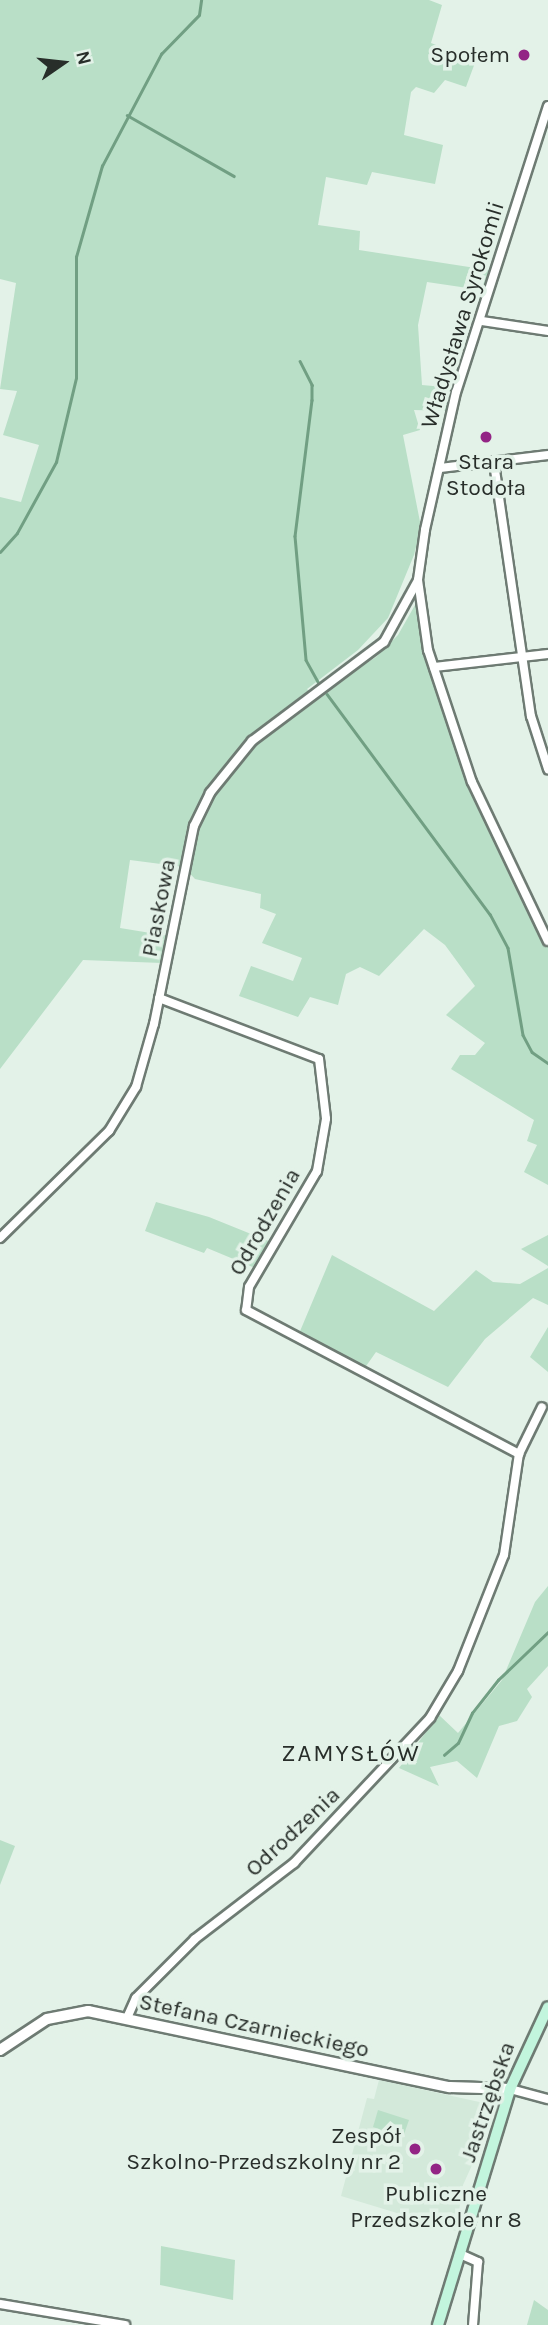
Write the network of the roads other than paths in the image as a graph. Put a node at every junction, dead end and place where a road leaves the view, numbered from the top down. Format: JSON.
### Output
{"nodes":[{"id":1,"x":548,"y":106,"type":"edge"},
{"id":2,"x":482,"y":321,"type":"junction"},
{"id":3,"x":548,"y":331,"type":"edge"},
{"id":4,"x":548,"y":456,"type":"edge"},
{"id":5,"x":494,"y":463,"type":"junction"},
{"id":6,"x":440,"y":468,"type":"junction"},
{"id":7,"x":418,"y":580,"type":"junction"},
{"id":8,"x":400,"y":617,"type":"joint"},
{"id":9,"x":548,"y":654,"type":"edge"},
{"id":10,"x":520,"y":657,"type":"junction"},
{"id":11,"x":434,"y":667,"type":"junction"},
{"id":12,"x":545,"y":752,"type":"edge"},
{"id":13,"x":548,"y":769,"type":"edge"},
{"id":14,"x":548,"y":942,"type":"edge"},
{"id":15,"x":159,"y":998,"type":"junction"},
{"id":16,"x":0,"y":1238,"type":"edge"},
{"id":17,"x":542,"y":1408,"type":"dead end"},
{"id":18,"x":519,"y":1454,"type":"junction"},
{"id":19,"x":548,"y":2007,"type":"edge"},
{"id":20,"x":127,"y":2018,"type":"junction"},
{"id":21,"x":0,"y":2050,"type":"edge"},
{"id":22,"x":510,"y":2089,"type":"junction"},
{"id":23,"x":548,"y":2099,"type":"edge"},
{"id":24,"x":460,"y":2254,"type":"junction"},
{"id":25,"x":0,"y":2304,"type":"edge"},
{"id":26,"x":125,"y":2325,"type":"edge"},
{"id":27,"x":438,"y":2325,"type":"edge"},
{"id":28,"x":473,"y":2325,"type":"edge"}],
"edges":[{"from":1,"to":2,"type":"street","name":"Władysława Syrokomli"},
{"from":2,"to":3,"type":"street"},
{"from":2,"to":6,"type":"street","name":"Władysława Syrokomli"},
{"from":4,"to":5,"type":"street"},
{"from":5,"to":6,"type":"street"},
{"from":5,"to":10,"type":"street"},
{"from":6,"to":7,"type":"street","name":"Władysława Syrokomli"},
{"from":7,"to":8,"type":"street","name":"Władysława Syrokomli"},
{"from":7,"to":11,"type":"street","name":"Władysława Syrokomli"},
{"from":8,"to":15,"type":"street","name":"Piaskowa"},
{"from":9,"to":10,"type":"street"},
{"from":10,"to":11,"type":"street"},
{"from":10,"to":12,"type":"street"},
{"from":11,"to":14,"type":"street","name":"Władysława Syrokomli"},
{"from":12,"to":13,"type":"street"},
{"from":15,"to":16,"type":"street","name":"Piaskowa"},
{"from":15,"to":18,"type":"street","name":"Odrodzenia"},
{"from":17,"to":18,"type":"street","name":"Odrodzenia"},
{"from":18,"to":20,"type":"street","name":"Odrodzenia"},
{"from":19,"to":22,"type":"main road","name":"Jastrzębska"},
{"from":20,"to":21,"type":"street","name":"Stefana Czarnieckiego"},
{"from":20,"to":22,"type":"street","name":"Stefana Czarnieckiego"},
{"from":22,"to":23,"type":"street"},
{"from":22,"to":24,"type":"main road","name":"Jastrzębska"},
{"from":24,"to":27,"type":"main road","name":"Jastrzębska"},
{"from":24,"to":28,"type":"street"},
{"from":25,"to":26,"type":"street"}]}
